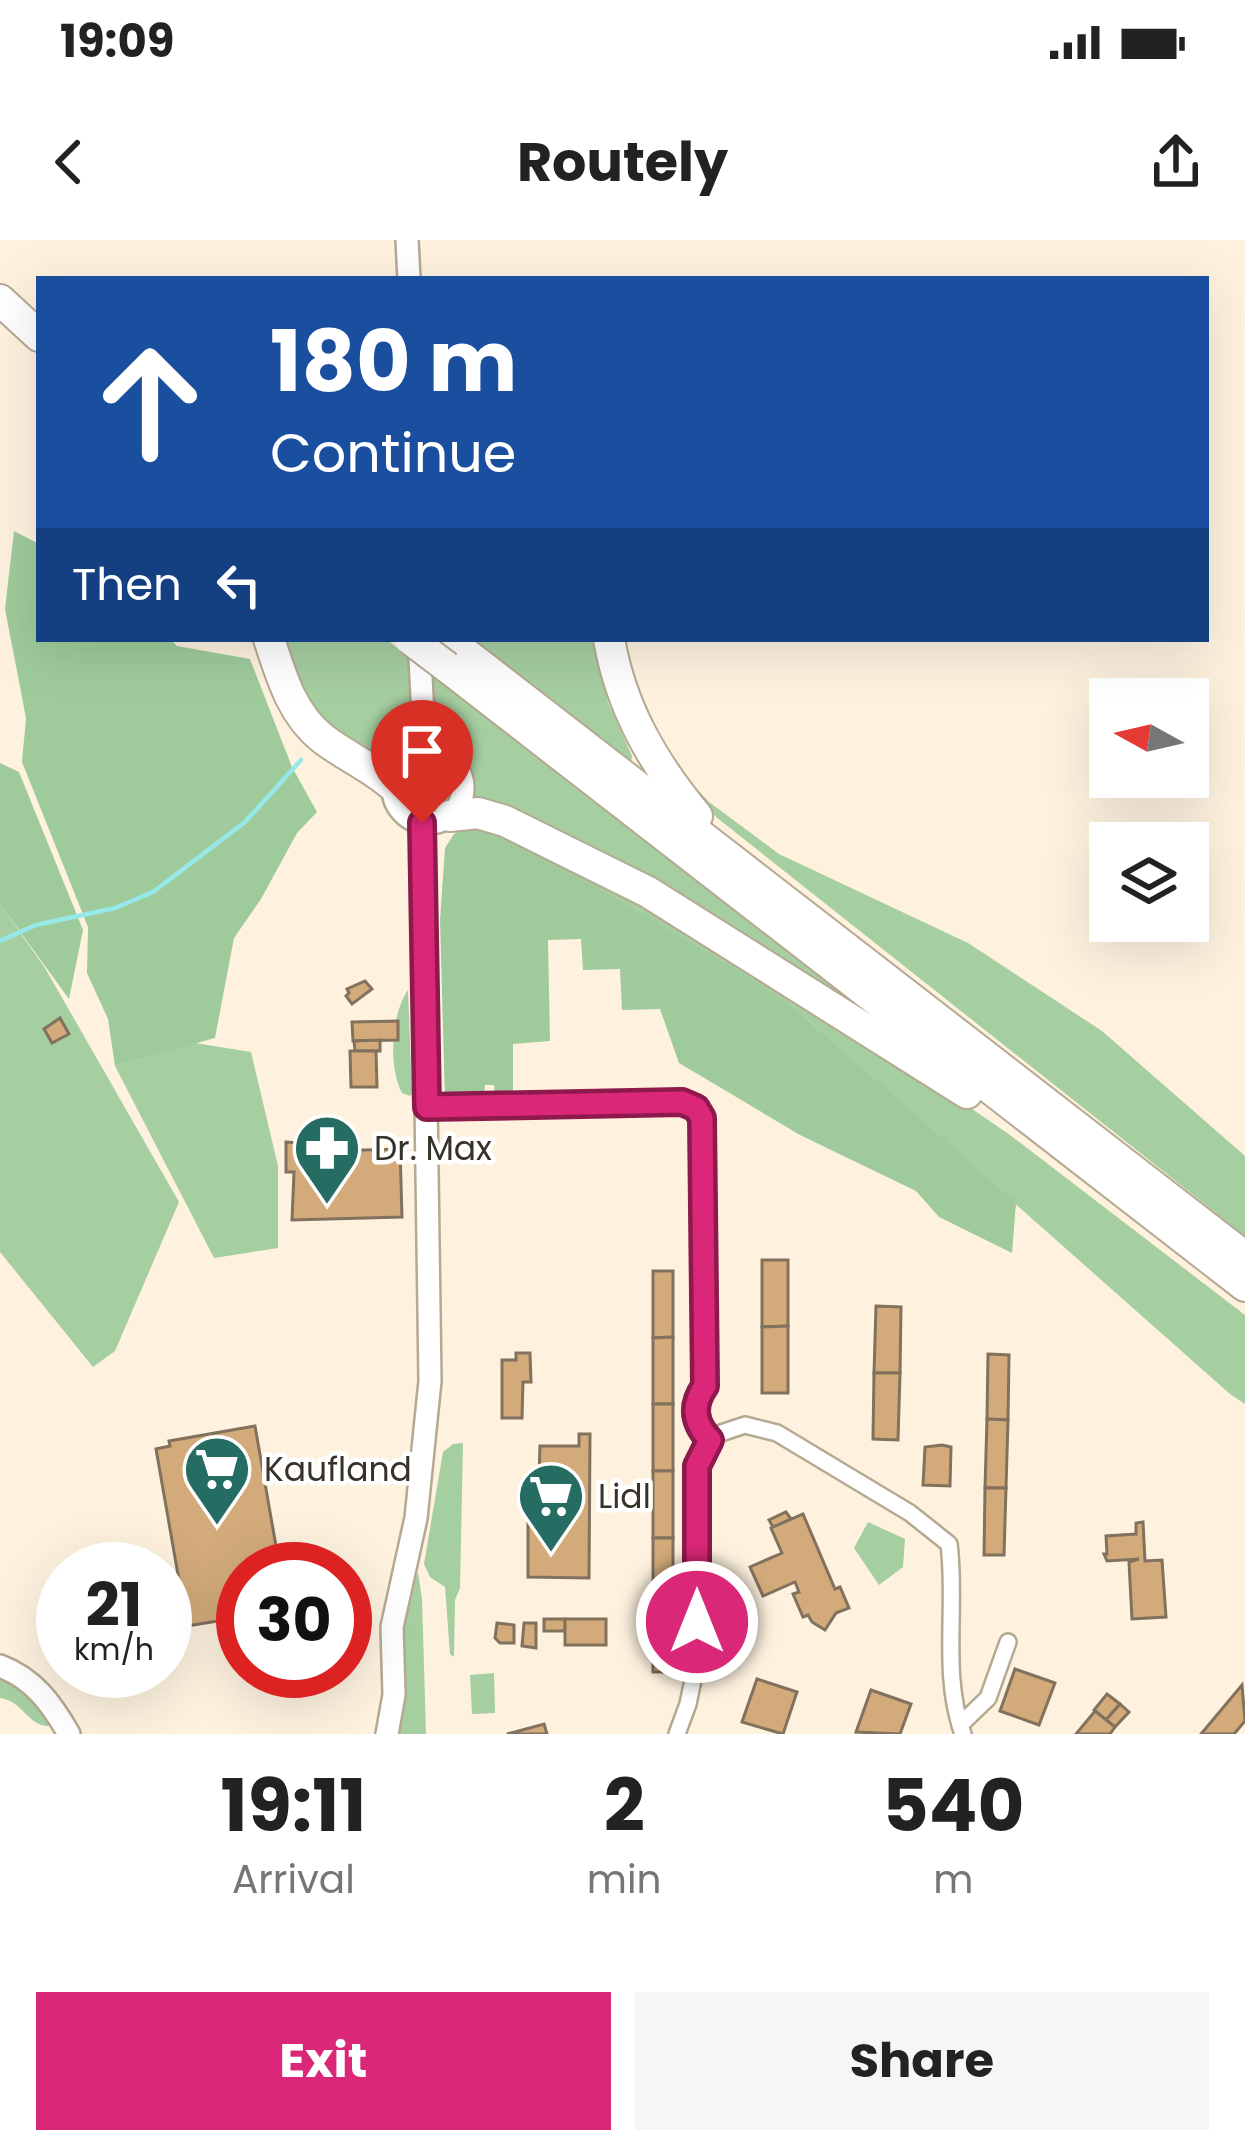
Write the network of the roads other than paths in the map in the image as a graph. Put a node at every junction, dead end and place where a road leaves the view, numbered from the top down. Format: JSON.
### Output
{"nodes":[{"id":1,"x":407,"y":240,"type":"edge"},
{"id":2,"x":0,"y":273,"type":"edge"},
{"id":3,"x":409,"y":276,"type":"edge"},
{"id":4,"x":0,"y":300,"type":"edge"},
{"id":5,"x":36,"y":306,"type":"edge"},
{"id":6,"x":36,"y":333,"type":"edge"},
{"id":7,"x":269,"y":642,"type":"edge"},
{"id":8,"x":414,"y":642,"type":"edge"},
{"id":9,"x":609,"y":642,"type":"edge"},
{"id":10,"x":447,"y":653,"type":"edge"},
{"id":11,"x":425,"y":753,"type":"junction"},
{"id":12,"x":393,"y":786,"type":"junction"},
{"id":13,"x":436,"y":820,"type":"junction"},
{"id":14,"x":731,"y":858,"type":"junction"},
{"id":15,"x":427,"y":1107,"type":"junction"},
{"id":16,"x":1090,"y":1167,"type":"junction"},
{"id":17,"x":1245,"y":1257,"type":"edge"},
{"id":18,"x":1245,"y":1286,"type":"edge"},
{"id":19,"x":710,"y":1440,"type":"junction"},
{"id":20,"x":1008,"y":1642,"type":"dead end"},
{"id":21,"x":0,"y":1666,"type":"edge"},
{"id":22,"x":961,"y":1730,"type":"edge"},
{"id":23,"x":69,"y":1734,"type":"edge"},
{"id":24,"x":387,"y":1734,"type":"edge"},
{"id":25,"x":677,"y":1734,"type":"edge"}],
"edges":[{"from":1,"to":3,"type":"street"},
{"from":2,"to":5,"type":"highway"},
{"from":4,"to":6,"type":"highway"},
{"from":7,"to":12,"type":"highway"},
{"from":8,"to":11,"type":"street"},
{"from":9,"to":14,"type":"highway"},
{"from":10,"to":14,"type":"highway"},
{"from":10,"to":16,"type":"highway"},
{"from":11,"to":12,"type":"street"},
{"from":11,"to":13,"type":"street"},
{"from":12,"to":13,"type":"street"},
{"from":13,"to":15,"type":"street"},
{"from":13,"to":16,"type":"highway"},
{"from":14,"to":17,"type":"highway"},
{"from":15,"to":19,"type":"street"},
{"from":15,"to":24,"type":"street"},
{"from":16,"to":18,"type":"highway"},
{"from":19,"to":22,"type":"street"},
{"from":19,"to":25,"type":"street"},
{"from":20,"to":22,"type":"street"},
{"from":21,"to":23,"type":"street"}]}
